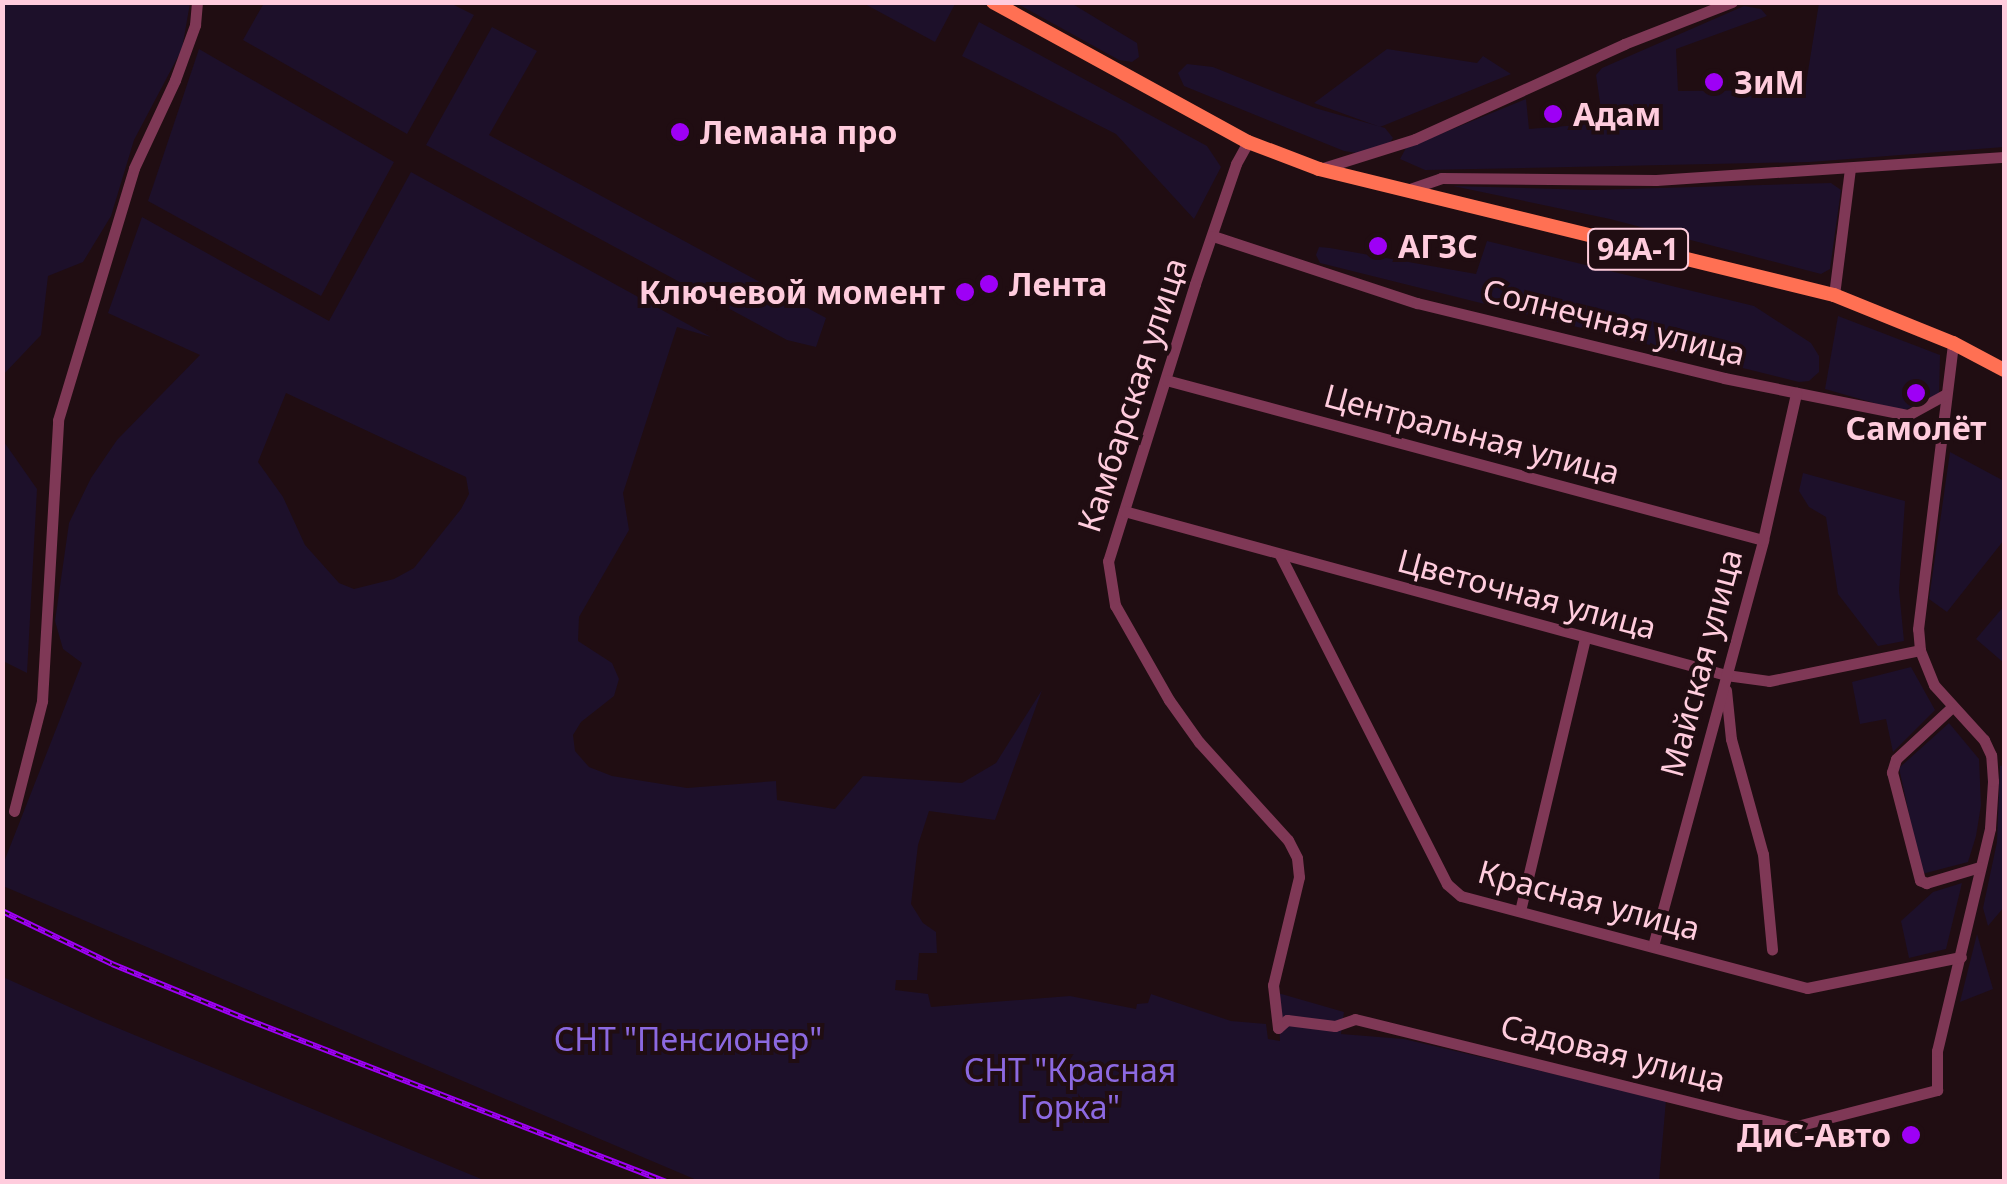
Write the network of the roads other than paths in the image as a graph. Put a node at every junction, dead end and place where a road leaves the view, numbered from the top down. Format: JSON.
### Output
{"nodes":[{"id":1,"x":197,"y":2,"type":"edge"},
{"id":2,"x":993,"y":2,"type":"edge"},
{"id":3,"x":1732,"y":2,"type":"edge"},
{"id":4,"x":1009,"y":8,"type":"edge"},
{"id":5,"x":1248,"y":142,"type":"junction"},
{"id":6,"x":2004,"y":157,"type":"edge"},
{"id":7,"x":1319,"y":169,"type":"junction"},
{"id":8,"x":1850,"y":169,"type":"junction"},
{"id":9,"x":1401,"y":192,"type":"junction"},
{"id":10,"x":1212,"y":236,"type":"junction"},
{"id":11,"x":1834,"y":295,"type":"junction"},
{"id":12,"x":1953,"y":344,"type":"junction"},
{"id":13,"x":2004,"y":370,"type":"edge"},
{"id":14,"x":1166,"y":380,"type":"junction"},
{"id":15,"x":1796,"y":394,"type":"junction"},
{"id":16,"x":1946,"y":394,"type":"junction"},
{"id":17,"x":1124,"y":511,"type":"junction"},
{"id":18,"x":1763,"y":540,"type":"junction"},
{"id":19,"x":1280,"y":556,"type":"junction"},
{"id":20,"x":1585,"y":638,"type":"junction"},
{"id":21,"x":1920,"y":650,"type":"junction"},
{"id":22,"x":1726,"y":676,"type":"junction"},
{"id":23,"x":1951,"y":708,"type":"junction"},
{"id":24,"x":14,"y":811,"type":"dead end"},
{"id":25,"x":1980,"y":867,"type":"junction"},
{"id":26,"x":1520,"y":912,"type":"junction"},
{"id":27,"x":1653,"y":946,"type":"junction"},
{"id":28,"x":1772,"y":950,"type":"dead end"},
{"id":29,"x":1961,"y":957,"type":"junction"},
{"id":30,"x":1278,"y":1028,"type":"joint"}],
"edges":[{"from":1,"to":24,"type":"street"},
{"from":2,"to":4,"type":"main road"},
{"from":3,"to":7,"type":"street"},
{"from":4,"to":5,"type":"main road"},
{"from":5,"to":7,"type":"main road"},
{"from":5,"to":10,"type":"street","name":"Камбарская улица"},
{"from":6,"to":8,"type":"street"},
{"from":7,"to":9,"type":"main road","number":"94А-1"},
{"from":8,"to":9,"type":"street"},
{"from":8,"to":11,"type":"street"},
{"from":9,"to":11,"type":"main road","number":"94А-1"},
{"from":10,"to":14,"type":"street","name":"Камбарская улица"},
{"from":10,"to":15,"type":"street","name":"Солнечная улица"},
{"from":11,"to":12,"type":"main road","number":"94А-1"},
{"from":12,"to":13,"type":"main road","number":"94А-1"},
{"from":12,"to":16,"type":"street"},
{"from":14,"to":17,"type":"street","name":"Камбарская улица"},
{"from":14,"to":18,"type":"street","name":"Центральная улица"},
{"from":15,"to":16,"type":"street","name":"Солнечная улица"},
{"from":15,"to":18,"type":"street","name":"Майская улица"},
{"from":16,"to":21,"type":"street"},
{"from":17,"to":19,"type":"street","name":"Цветочная улица"},
{"from":17,"to":30,"type":"street","name":"Камбарская улица"},
{"from":18,"to":22,"type":"street","name":"Майская улица"},
{"from":19,"to":20,"type":"street","name":"Цветочная улица"},
{"from":19,"to":26,"type":"street","name":"Красная улица"},
{"from":20,"to":22,"type":"street","name":"Цветочная улица"},
{"from":20,"to":26,"type":"street"},
{"from":21,"to":22,"type":"street","name":"Цветочная улица"},
{"from":21,"to":23,"type":"street"},
{"from":22,"to":27,"type":"street","name":"Майская улица"},
{"from":22,"to":28,"type":"street"},
{"from":23,"to":25,"type":"street"},
{"from":23,"to":25,"type":"street"},
{"from":25,"to":29,"type":"street"},
{"from":26,"to":27,"type":"street","name":"Красная улица"},
{"from":27,"to":29,"type":"street","name":"Красная улица"},
{"from":29,"to":30,"type":"street","name":"Садовая улица"}]}
